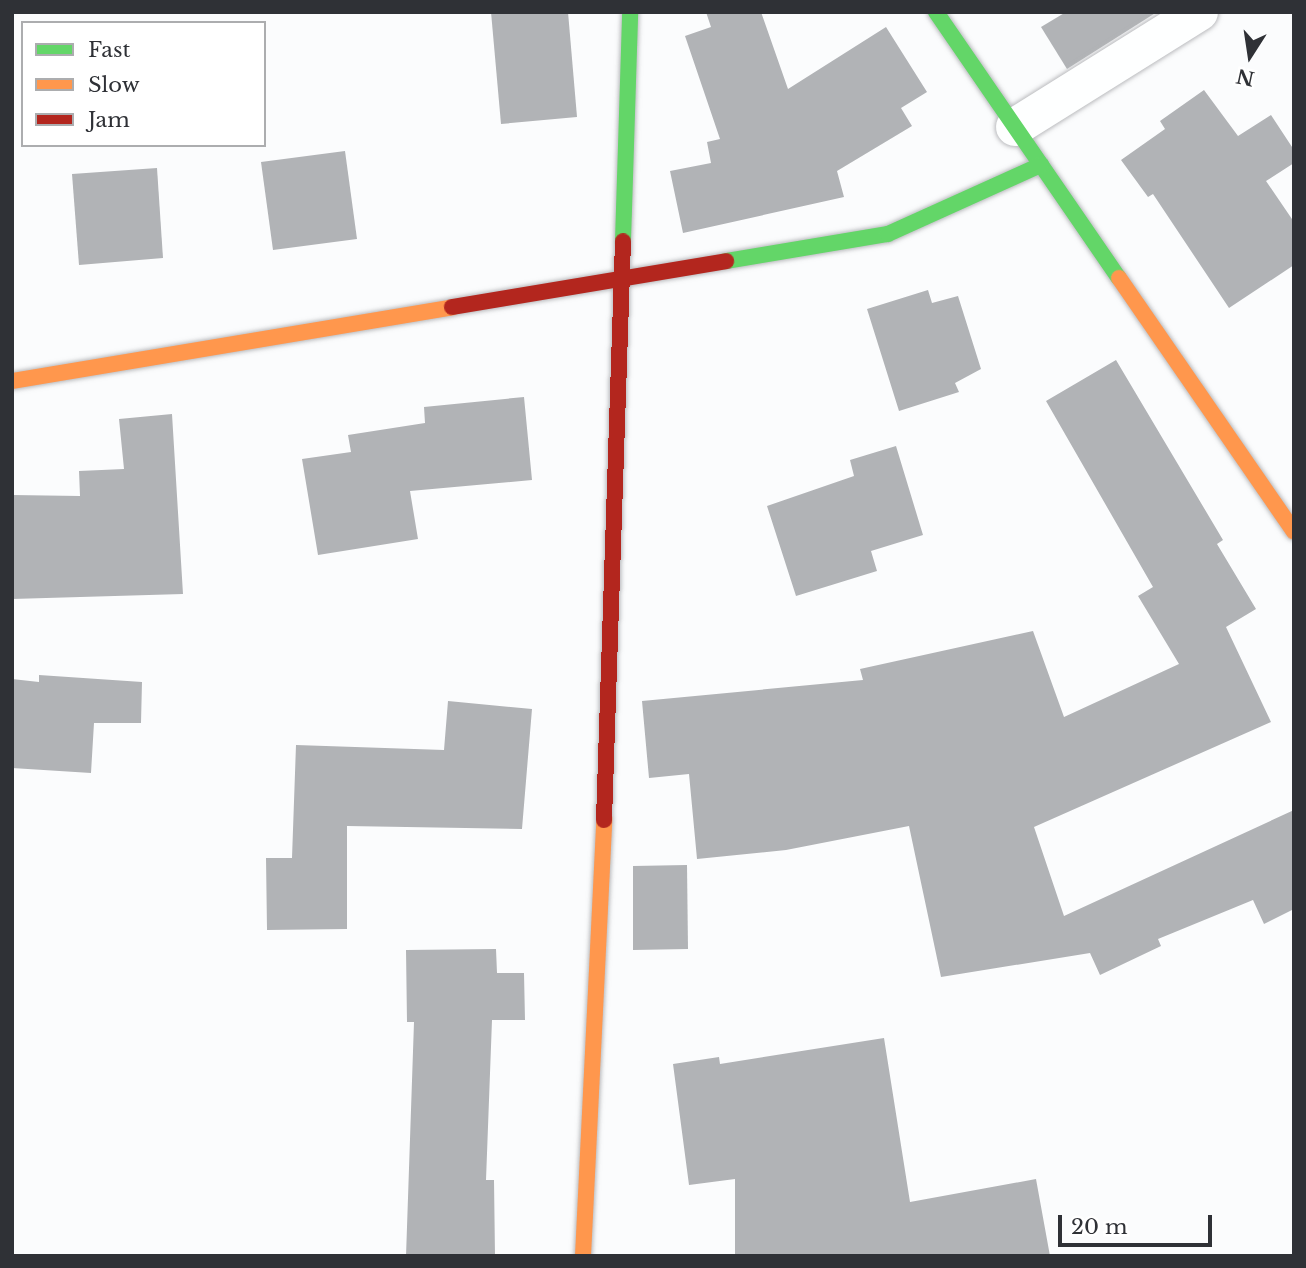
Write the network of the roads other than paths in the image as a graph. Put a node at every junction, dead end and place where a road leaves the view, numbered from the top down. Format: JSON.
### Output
{"nodes":[{"id":1,"x":630,"y":12,"type":"edge"},
{"id":2,"x":936,"y":12,"type":"edge"},
{"id":3,"x":1199,"y":12,"type":"edge"},
{"id":4,"x":1015,"y":127,"type":"junction"},
{"id":5,"x":1041,"y":165,"type":"junction"},
{"id":6,"x":625,"y":279,"type":"junction"},
{"id":7,"x":12,"y":382,"type":"edge"},
{"id":8,"x":1294,"y":532,"type":"edge"},
{"id":9,"x":583,"y":1256,"type":"edge"}],
"edges":[{"from":1,"to":6,"type":"street"},
{"from":2,"to":4,"type":"street"},
{"from":3,"to":4,"type":"street"},
{"from":4,"to":5,"type":"street"},
{"from":5,"to":6,"type":"street"},
{"from":5,"to":8,"type":"street"},
{"from":6,"to":7,"type":"street"},
{"from":6,"to":9,"type":"street"}]}
